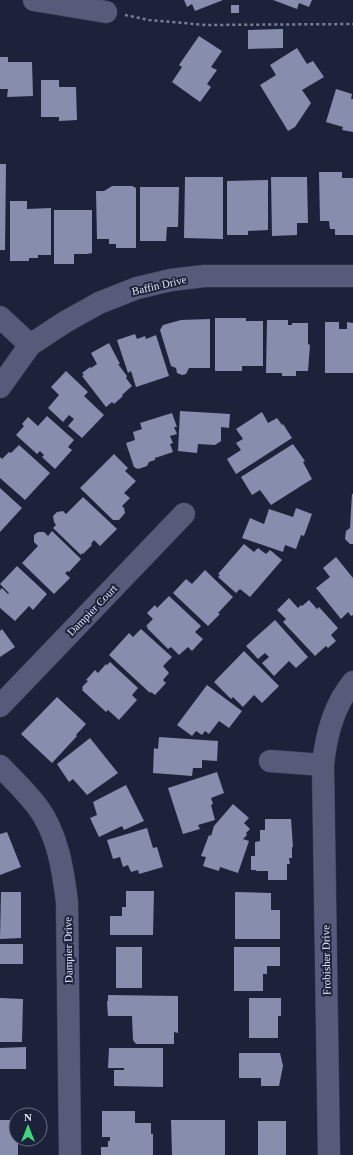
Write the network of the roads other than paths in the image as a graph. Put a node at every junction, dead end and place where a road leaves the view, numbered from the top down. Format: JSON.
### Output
{"nodes":[{"id":1,"x":34,"y":0,"type":"edge"},
{"id":2,"x":106,"y":12,"type":"road end"},
{"id":3,"x":353,"y":276,"type":"edge"},
{"id":4,"x":0,"y":317,"type":"edge"},
{"id":5,"x":30,"y":345,"type":"junction"},
{"id":6,"x":0,"y":387,"type":"edge"},
{"id":7,"x":184,"y":514,"type":"dead end"},
{"id":8,"x":353,"y":682,"type":"edge"},
{"id":9,"x":0,"y":706,"type":"edge"},
{"id":10,"x":270,"y":762,"type":"dead end"},
{"id":11,"x":323,"y":765,"type":"junction"},
{"id":12,"x":0,"y":766,"type":"edge"},
{"id":13,"x":70,"y":1155,"type":"edge"},
{"id":14,"x":329,"y":1155,"type":"edge"}],
"edges":[{"from":1,"to":2,"type":"street"},
{"from":3,"to":5,"type":"street","name":"Baffin Drive"},
{"from":4,"to":5,"type":"street"},
{"from":5,"to":6,"type":"street","name":"Baffin Drive"},
{"from":7,"to":9,"type":"street","name":"Dampier Court"},
{"from":8,"to":11,"type":"street","name":"Frobisher Drive"},
{"from":10,"to":11,"type":"street"},
{"from":11,"to":14,"type":"street","name":"Frobisher Drive"},
{"from":12,"to":13,"type":"street","name":"Dampier Drive"}]}
